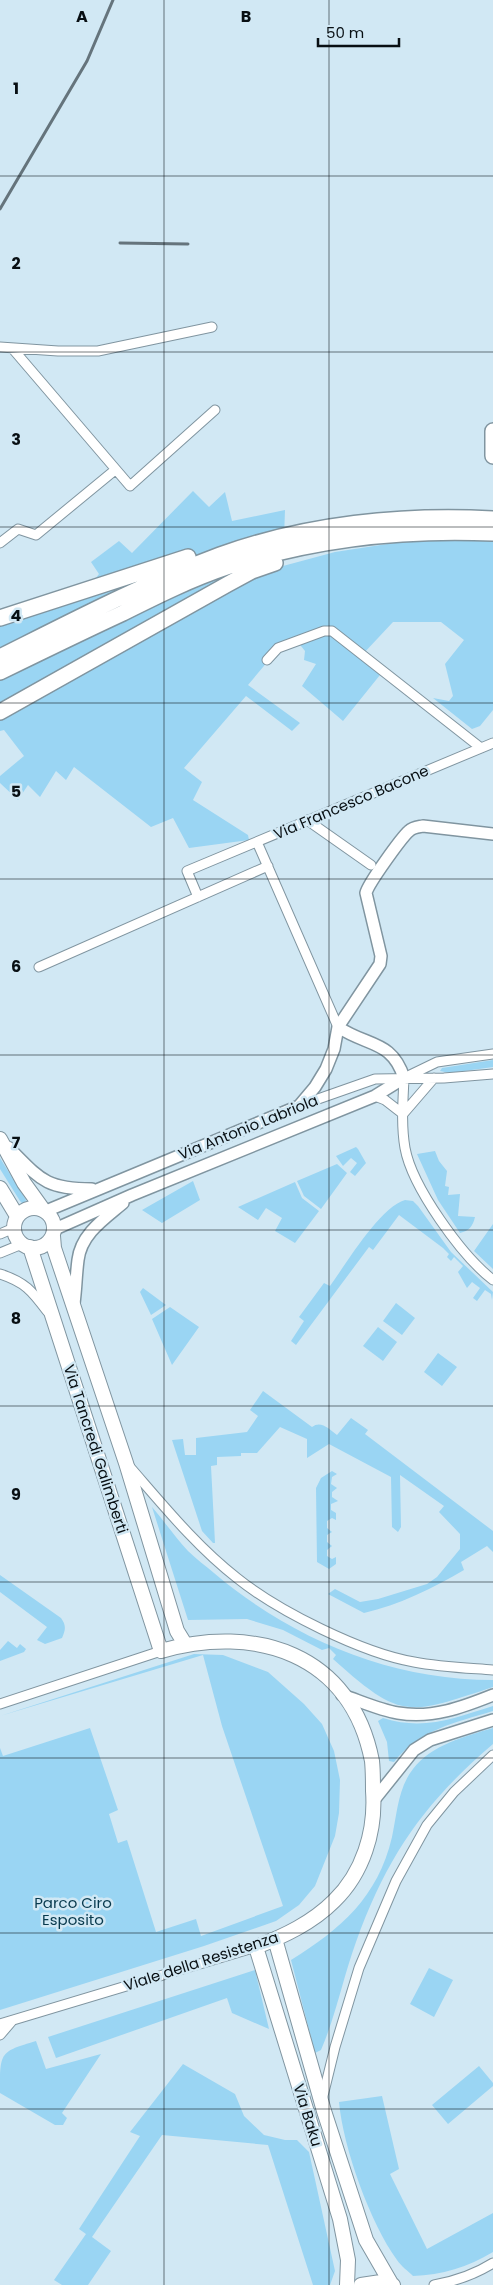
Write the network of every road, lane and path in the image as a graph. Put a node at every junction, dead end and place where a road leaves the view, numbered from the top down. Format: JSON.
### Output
{"nodes":[{"id":1,"x":212,"y":327,"type":"dead end"},
{"id":2,"x":0,"y":347,"type":"edge"},
{"id":3,"x":12,"y":348,"type":"junction"},
{"id":4,"x":215,"y":410,"type":"dead end"},
{"id":5,"x":493,"y":431,"type":"edge"},
{"id":6,"x":493,"y":456,"type":"edge"},
{"id":7,"x":116,"y":470,"type":"junction"},
{"id":8,"x":493,"y":519,"type":"edge"},
{"id":9,"x":311,"y":531,"type":"junction"},
{"id":10,"x":493,"y":532,"type":"edge"},
{"id":11,"x":366,"y":536,"type":"junction"},
{"id":12,"x":0,"y":543,"type":"edge"},
{"id":13,"x":0,"y":618,"type":"edge"},
{"id":14,"x":0,"y":656,"type":"edge"},
{"id":15,"x":267,"y":660,"type":"dead end"},
{"id":16,"x":0,"y":672,"type":"edge"},
{"id":17,"x":0,"y":712,"type":"edge"},
{"id":18,"x":493,"y":743,"type":"edge"},
{"id":19,"x":481,"y":748,"type":"junction"},
{"id":20,"x":307,"y":820,"type":"junction"},
{"id":21,"x":493,"y":834,"type":"edge"},
{"id":22,"x":257,"y":842,"type":"junction"},
{"id":23,"x":371,"y":865,"type":"dead end"},
{"id":24,"x":268,"y":866,"type":"junction"},
{"id":25,"x":198,"y":897,"type":"junction"},
{"id":26,"x":38,"y":967,"type":"dead end"},
{"id":27,"x":338,"y":1027,"type":"junction"},
{"id":28,"x":493,"y":1054,"type":"edge"},
{"id":29,"x":493,"y":1074,"type":"edge"},
{"id":30,"x":404,"y":1078,"type":"junction"},
{"id":31,"x":434,"y":1078,"type":"junction"},
{"id":32,"x":375,"y":1096,"type":"junction"},
{"id":33,"x":299,"y":1106,"type":"junction"},
{"id":34,"x":403,"y":1114,"type":"junction"},
{"id":35,"x":0,"y":1140,"type":"edge"},
{"id":36,"x":0,"y":1188,"type":"edge"},
{"id":37,"x":96,"y":1189,"type":"junction"},
{"id":38,"x":132,"y":1195,"type":"junction"},
{"id":39,"x":44,"y":1210,"type":"junction"},
{"id":40,"x":15,"y":1222,"type":"junction"},
{"id":41,"x":54,"y":1233,"type":"junction"},
{"id":42,"x":0,"y":1234,"type":"edge"},
{"id":43,"x":26,"y":1246,"type":"junction"},
{"id":44,"x":0,"y":1253,"type":"edge"},
{"id":45,"x":0,"y":1274,"type":"edge"},
{"id":46,"x":493,"y":1280,"type":"edge"},
{"id":47,"x":74,"y":1303,"type":"junction"},
{"id":48,"x":55,"y":1322,"type":"junction"},
{"id":49,"x":126,"y":1463,"type":"junction"},
{"id":50,"x":185,"y":1644,"type":"junction"},
{"id":51,"x":161,"y":1651,"type":"junction"},
{"id":52,"x":493,"y":1670,"type":"edge"},
{"id":53,"x":493,"y":1694,"type":"edge"},
{"id":54,"x":342,"y":1695,"type":"junction"},
{"id":55,"x":0,"y":1704,"type":"edge"},
{"id":56,"x":493,"y":1720,"type":"edge"},
{"id":57,"x":493,"y":1755,"type":"edge"},
{"id":58,"x":374,"y":1800,"type":"junction"},
{"id":59,"x":275,"y":1940,"type":"junction"},
{"id":60,"x":256,"y":1947,"type":"junction"},
{"id":61,"x":12,"y":2021,"type":"junction"},
{"id":62,"x":0,"y":2024,"type":"edge"},
{"id":63,"x":0,"y":2036,"type":"edge"},
{"id":64,"x":321,"y":2102,"type":"junction"},
{"id":65,"x":493,"y":2263,"type":"edge"},
{"id":66,"x":347,"y":2285,"type":"edge"},
{"id":67,"x":361,"y":2285,"type":"edge"},
{"id":68,"x":393,"y":2285,"type":"edge"},
{"id":69,"x":434,"y":2285,"type":"edge"}],
"edges":[{"from":1,"to":3,"type":"street"},
{"from":2,"to":3,"type":"street"},
{"from":3,"to":7,"type":"street"},
{"from":4,"to":7,"type":"street"},
{"from":5,"to":6,"type":"highway"},
{"from":7,"to":12,"type":"street"},
{"from":8,"to":9,"type":"highway"},
{"from":9,"to":13,"type":"highway"},
{"from":9,"to":14,"type":"highway"},
{"from":10,"to":11,"type":"highway"},
{"from":11,"to":16,"type":"highway"},
{"from":11,"to":17,"type":"highway"},
{"from":15,"to":19,"type":"street"},
{"from":18,"to":19,"type":"street","name":"Via Francesco Bacone"},
{"from":19,"to":20,"type":"street","name":"Via Francesco Bacone"},
{"from":20,"to":22,"type":"street","name":"Via Francesco Bacone"},
{"from":20,"to":23,"type":"street"},
{"from":21,"to":27,"type":"street"},
{"from":22,"to":24,"type":"street","name":"Via Francesco Bacone"},
{"from":22,"to":25,"type":"street"},
{"from":24,"to":25,"type":"street"},
{"from":24,"to":27,"type":"street","name":"Via Francesco Bacone"},
{"from":25,"to":26,"type":"street"},
{"from":27,"to":30,"type":"street"},
{"from":27,"to":33,"type":"street"},
{"from":28,"to":30,"type":"street","name":"Via Antonio Labriola"},
{"from":29,"to":31,"type":"street","name":"Via Antonio Labriola"},
{"from":30,"to":31,"type":"street","name":"Via Antonio Labriola"},
{"from":30,"to":32,"type":"street","name":"Via Antonio Labriola"},
{"from":30,"to":33,"type":"street","name":"Via Antonio Labriola"},
{"from":30,"to":34,"type":"street"},
{"from":31,"to":34,"type":"street"},
{"from":32,"to":34,"type":"street"},
{"from":32,"to":38,"type":"street","name":"Via Antonio Labriola"},
{"from":33,"to":37,"type":"street","name":"Via Antonio Labriola"},
{"from":34,"to":46,"type":"street"},
{"from":35,"to":37,"type":"street","name":"Via Antonio Labriola"},
{"from":35,"to":39,"type":"main road"},
{"from":36,"to":40,"type":"main road"},
{"from":37,"to":39,"type":"street","name":"Via Antonio Labriola"},
{"from":38,"to":41,"type":"street","name":"Via Antonio Labriola"},
{"from":38,"to":47,"type":"street","name":"Via Antonio Labriola"},
{"from":39,"to":40,"type":"main road"},
{"from":39,"to":41,"type":"main road"},
{"from":40,"to":42,"type":"street"},
{"from":40,"to":43,"type":"main road"},
{"from":41,"to":43,"type":"main road"},
{"from":41,"to":47,"type":"main road","name":"Via Tancredi Galimberti"},
{"from":43,"to":44,"type":"street"},
{"from":43,"to":48,"type":"main road","name":"Via Tancredi Galimberti"},
{"from":45,"to":48,"type":"street"},
{"from":47,"to":49,"type":"main road","name":"Via Tancredi Galimberti"},
{"from":48,"to":51,"type":"main road","name":"Via Tancredi Galimberti"},
{"from":49,"to":50,"type":"main road","name":"Via Tancredi Galimberti"},
{"from":49,"to":52,"type":"street","name":"Via Tancredi Galimberti"},
{"from":50,"to":51,"type":"main road","name":"Viale della Resistenza"},
{"from":50,"to":54,"type":"main road","name":"Viale della Resistenza"},
{"from":51,"to":55,"type":"street","name":"Viale della Resistenza"},
{"from":53,"to":54,"type":"street","name":"Viale della Resistenza"},
{"from":54,"to":58,"type":"main road","name":"Viale della Resistenza"},
{"from":56,"to":58,"type":"street"},
{"from":57,"to":64,"type":"street","name":"Via Baku"},
{"from":58,"to":59,"type":"main road","name":"Viale della Resistenza"},
{"from":59,"to":60,"type":"main road","name":"Viale della Resistenza"},
{"from":59,"to":64,"type":"main road","name":"Via Baku"},
{"from":60,"to":61,"type":"street","name":"Viale della Resistenza"},
{"from":60,"to":66,"type":"main road","name":"Via Baku"},
{"from":61,"to":62,"type":"street","name":"Viale della Resistenza"},
{"from":61,"to":63,"type":"street"},
{"from":64,"to":68,"type":"main road","name":"Via Baku"},
{"from":65,"to":69,"type":"street"},
{"from":67,"to":68,"type":"main road"}]}
